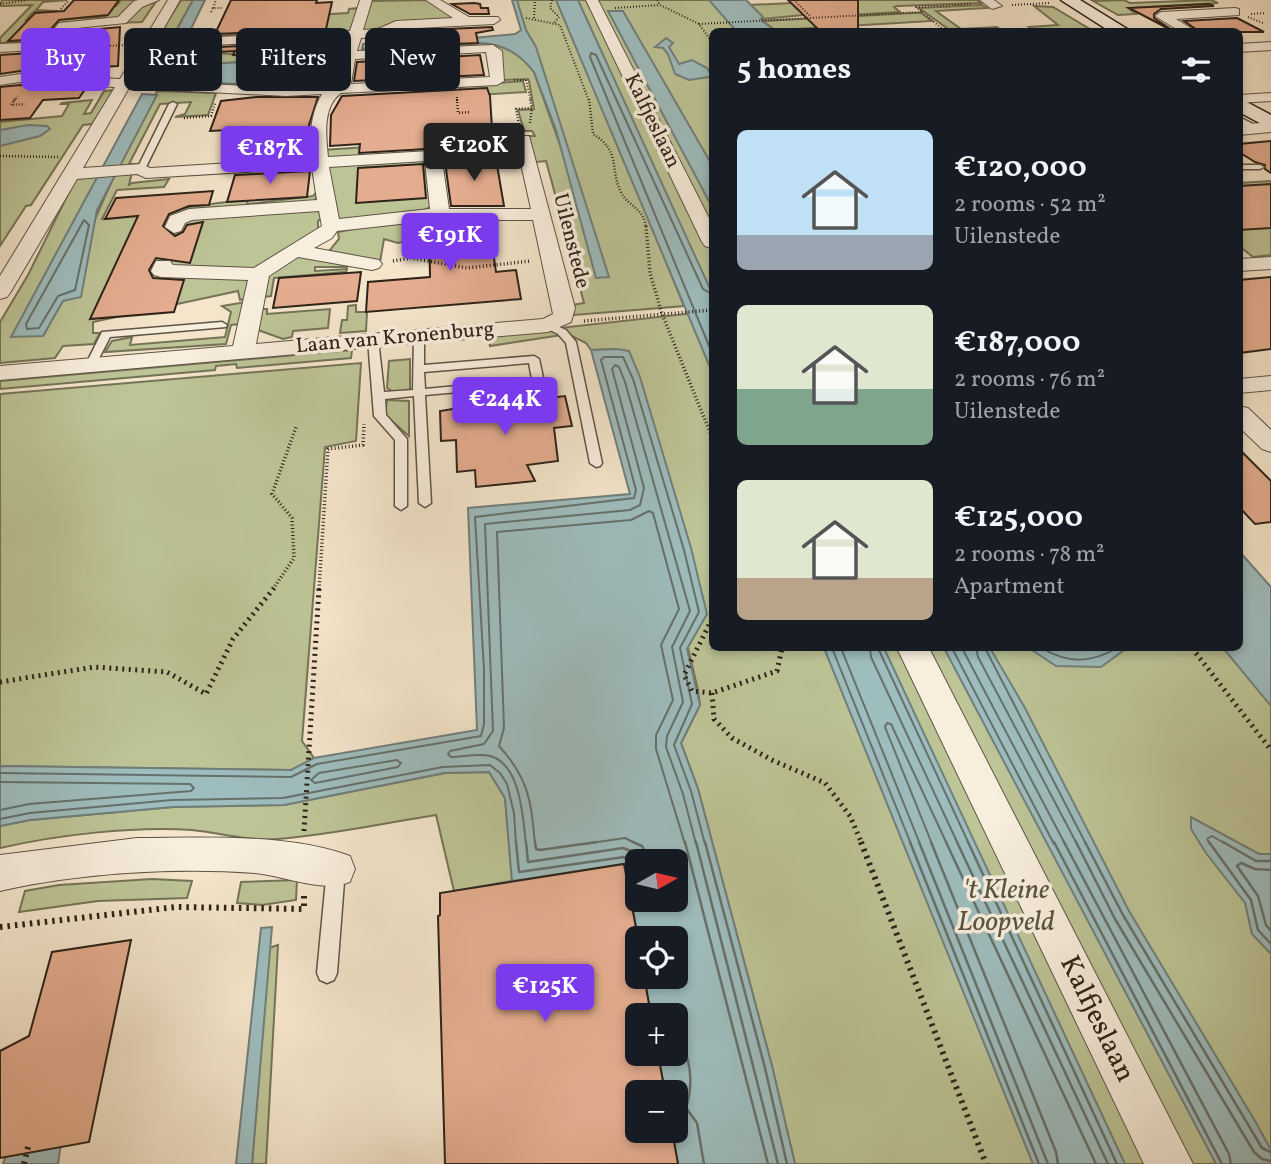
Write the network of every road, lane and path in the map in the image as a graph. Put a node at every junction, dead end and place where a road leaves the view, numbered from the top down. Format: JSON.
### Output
{"nodes":[{"id":1,"x":6,"y":0,"type":"edge"},
{"id":2,"x":27,"y":0,"type":"edge"},
{"id":3,"x":69,"y":0,"type":"edge"},
{"id":4,"x":153,"y":0,"type":"edge"},
{"id":5,"x":174,"y":0,"type":"edge"},
{"id":6,"x":216,"y":0,"type":"edge"},
{"id":7,"x":432,"y":0,"type":"edge"},
{"id":8,"x":535,"y":0,"type":"edge"},
{"id":9,"x":552,"y":0,"type":"edge"},
{"id":10,"x":657,"y":0,"type":"edge"},
{"id":11,"x":794,"y":0,"type":"edge"},
{"id":12,"x":367,"y":1,"type":"edge"},
{"id":13,"x":1065,"y":1,"type":"edge"},
{"id":14,"x":0,"y":3,"type":"edge"},
{"id":15,"x":991,"y":3,"type":"edge"},
{"id":16,"x":594,"y":4,"type":"edge"},
{"id":17,"x":660,"y":5,"type":"junction"},
{"id":18,"x":222,"y":8,"type":"dead end"},
{"id":19,"x":61,"y":10,"type":"dead end"},
{"id":20,"x":922,"y":12,"type":"junction"},
{"id":21,"x":1235,"y":12,"type":"dead end"},
{"id":22,"x":526,"y":18,"type":"dead end"},
{"id":23,"x":534,"y":18,"type":"junction"},
{"id":24,"x":812,"y":18,"type":"junction"},
{"id":25,"x":494,"y":20,"type":"dead end"},
{"id":26,"x":467,"y":21,"type":"junction"},
{"id":27,"x":554,"y":23,"type":"junction"},
{"id":28,"x":699,"y":24,"type":"junction"},
{"id":29,"x":61,"y":28,"type":"edge"},
{"id":30,"x":157,"y":28,"type":"edge"},
{"id":31,"x":941,"y":28,"type":"edge"},
{"id":32,"x":1108,"y":28,"type":"edge"},
{"id":33,"x":1116,"y":28,"type":"edge"},
{"id":34,"x":1184,"y":28,"type":"edge"},
{"id":35,"x":355,"y":34,"type":"junction"},
{"id":36,"x":709,"y":38,"type":"edge"},
{"id":37,"x":222,"y":41,"type":"edge"},
{"id":38,"x":1271,"y":46,"type":"edge"},
{"id":39,"x":0,"y":48,"type":"edge"},
{"id":40,"x":21,"y":48,"type":"edge"},
{"id":41,"x":351,"y":48,"type":"edge"},
{"id":42,"x":1243,"y":48,"type":"edge"},
{"id":43,"x":351,"y":55,"type":"edge"},
{"id":44,"x":20,"y":78,"type":"joint"},
{"id":45,"x":497,"y":81,"type":"junction"},
{"id":46,"x":0,"y":82,"type":"edge"},
{"id":47,"x":124,"y":84,"type":"joint"},
{"id":48,"x":351,"y":89,"type":"edge"},
{"id":49,"x":218,"y":91,"type":"edge"},
{"id":50,"x":335,"y":91,"type":"edge"},
{"id":51,"x":1271,"y":97,"type":"edge"},
{"id":52,"x":1243,"y":103,"type":"edge"},
{"id":53,"x":173,"y":104,"type":"dead end"},
{"id":54,"x":1243,"y":105,"type":"edge"},
{"id":55,"x":1243,"y":108,"type":"edge"},
{"id":56,"x":1271,"y":116,"type":"edge"},
{"id":57,"x":166,"y":119,"type":"junction"},
{"id":58,"x":1259,"y":127,"type":"edge"},
{"id":59,"x":524,"y":144,"type":"junction"},
{"id":60,"x":0,"y":156,"type":"edge"},
{"id":61,"x":81,"y":156,"type":"junction"},
{"id":62,"x":433,"y":156,"type":"junction"},
{"id":63,"x":320,"y":163,"type":"junction"},
{"id":64,"x":1243,"y":167,"type":"edge"},
{"id":65,"x":1260,"y":167,"type":"dead end"},
{"id":66,"x":133,"y":169,"type":"junction"},
{"id":67,"x":71,"y":174,"type":"junction"},
{"id":68,"x":328,"y":205,"type":"junction"},
{"id":69,"x":436,"y":214,"type":"junction"},
{"id":70,"x":541,"y":215,"type":"junction"},
{"id":71,"x":331,"y":226,"type":"junction"},
{"id":72,"x":174,"y":227,"type":"dead end"},
{"id":73,"x":709,"y":236,"type":"edge"},
{"id":74,"x":295,"y":251,"type":"junction"},
{"id":75,"x":522,"y":259,"type":"dead end"},
{"id":76,"x":1271,"y":263,"type":"edge"},
{"id":77,"x":379,"y":264,"type":"joint"},
{"id":78,"x":163,"y":265,"type":"dead end"},
{"id":79,"x":1243,"y":265,"type":"edge"},
{"id":80,"x":259,"y":274,"type":"junction"},
{"id":81,"x":0,"y":293,"type":"edge"},
{"id":82,"x":709,"y":310,"type":"edge"},
{"id":83,"x":662,"y":314,"type":"junction"},
{"id":84,"x":222,"y":325,"type":"dead end"},
{"id":85,"x":548,"y":325,"type":"junction"},
{"id":86,"x":419,"y":336,"type":"junction"},
{"id":87,"x":373,"y":340,"type":"junction"},
{"id":88,"x":243,"y":352,"type":"junction"},
{"id":89,"x":90,"y":366,"type":"junction"},
{"id":90,"x":418,"y":369,"type":"junction"},
{"id":91,"x":0,"y":373,"type":"edge"},
{"id":92,"x":1271,"y":383,"type":"edge"},
{"id":93,"x":1243,"y":386,"type":"edge"},
{"id":94,"x":420,"y":394,"type":"junction"},
{"id":95,"x":380,"y":396,"type":"junction"},
{"id":96,"x":1243,"y":417,"type":"edge"},
{"id":97,"x":296,"y":427,"type":"dead end"},
{"id":98,"x":709,"y":430,"type":"edge"},
{"id":99,"x":1271,"y":444,"type":"edge"},
{"id":100,"x":358,"y":445,"type":"dead end"},
{"id":101,"x":596,"y":463,"type":"dead end"},
{"id":102,"x":425,"y":503,"type":"dead end"},
{"id":103,"x":401,"y":506,"type":"dead end"},
{"id":104,"x":709,"y":625,"type":"edge"},
{"id":105,"x":781,"y":651,"type":"edge"},
{"id":106,"x":914,"y":651,"type":"edge"},
{"id":107,"x":1194,"y":651,"type":"edge"},
{"id":108,"x":0,"y":682,"type":"edge"},
{"id":109,"x":712,"y":693,"type":"junction"},
{"id":110,"x":1271,"y":751,"type":"edge"},
{"id":111,"x":304,"y":805,"type":"dead end"},
{"id":112,"x":336,"y":869,"type":"joint"},
{"id":113,"x":0,"y":873,"type":"edge"},
{"id":114,"x":335,"y":907,"type":"junction"},
{"id":115,"x":0,"y":927,"type":"edge"},
{"id":116,"x":327,"y":973,"type":"dead end"},
{"id":117,"x":29,"y":1143,"type":"dead end"},
{"id":118,"x":24,"y":1164,"type":"edge"},
{"id":119,"x":986,"y":1164,"type":"edge"},
{"id":120,"x":1169,"y":1164,"type":"edge"}],
"edges":[{"from":1,"to":14,"type":"path"},
{"from":2,"to":14,"type":"path"},
{"from":3,"to":19,"type":"path"},
{"from":4,"to":29,"type":"street"},
{"from":5,"to":30,"type":"street"},
{"from":6,"to":18,"type":"path"},
{"from":7,"to":26,"type":"street"},
{"from":8,"to":23,"type":"path"},
{"from":9,"to":27,"type":"path"},
{"from":10,"to":17,"type":"path"},
{"from":11,"to":24,"type":"path"},
{"from":12,"to":35,"type":"street"},
{"from":13,"to":15,"type":"path"},
{"from":13,"to":32,"type":"street"},
{"from":13,"to":33,"type":"street"},
{"from":15,"to":20,"type":"path"},
{"from":16,"to":17,"type":"path"},
{"from":16,"to":73,"type":"street","name":"Kalfjeslaan"},
{"from":17,"to":28,"type":"path"},
{"from":20,"to":24,"type":"path"},
{"from":20,"to":31,"type":"path"},
{"from":21,"to":34,"type":"street"},
{"from":22,"to":23,"type":"path"},
{"from":23,"to":27,"type":"path"},
{"from":24,"to":28,"type":"path"},
{"from":25,"to":26,"type":"street"},
{"from":26,"to":35,"type":"street"},
{"from":27,"to":83,"type":"path"},
{"from":28,"to":36,"type":"path"},
{"from":35,"to":37,"type":"street"},
{"from":35,"to":41,"type":"street"},
{"from":38,"to":42,"type":"street"},
{"from":39,"to":40,"type":"street"},
{"from":43,"to":45,"type":"street"},
{"from":44,"to":46,"type":"street"},
{"from":44,"to":47,"type":"street"},
{"from":45,"to":48,"type":"street"},
{"from":45,"to":59,"type":"path"},
{"from":47,"to":61,"type":"street"},
{"from":49,"to":57,"type":"path"},
{"from":50,"to":63,"type":"street"},
{"from":51,"to":52,"type":"street"},
{"from":53,"to":57,"type":"lane"},
{"from":54,"to":56,"type":"street"},
{"from":55,"to":58,"type":"street"},
{"from":57,"to":66,"type":"lane"},
{"from":59,"to":62,"type":"street"},
{"from":59,"to":70,"type":"street","name":"Uilenstede"},
{"from":60,"to":61,"type":"path"},
{"from":61,"to":67,"type":"street"},
{"from":62,"to":63,"type":"street"},
{"from":62,"to":69,"type":"street"},
{"from":63,"to":66,"type":"street"},
{"from":63,"to":68,"type":"street"},
{"from":64,"to":65,"type":"lane"},
{"from":66,"to":67,"type":"street"},
{"from":67,"to":81,"type":"street"},
{"from":68,"to":71,"type":"street"},
{"from":68,"to":72,"type":"street"},
{"from":69,"to":70,"type":"street"},
{"from":69,"to":71,"type":"street"},
{"from":70,"to":85,"type":"street","name":"Uilenstede"},
{"from":71,"to":74,"type":"street"},
{"from":74,"to":77,"type":"street"},
{"from":74,"to":80,"type":"street"},
{"from":75,"to":77,"type":"path"},
{"from":76,"to":79,"type":"street"},
{"from":78,"to":80,"type":"street"},
{"from":80,"to":88,"type":"street"},
{"from":82,"to":83,"type":"path"},
{"from":83,"to":85,"type":"path"},
{"from":83,"to":98,"type":"path"},
{"from":84,"to":89,"type":"lane"},
{"from":85,"to":86,"type":"street","name":"Laan van Kronenburg"},
{"from":85,"to":101,"type":"lane"},
{"from":86,"to":87,"type":"street","name":"Laan van Kronenburg"},
{"from":86,"to":90,"type":"lane"},
{"from":87,"to":88,"type":"street","name":"Laan van Kronenburg"},
{"from":87,"to":95,"type":"lane"},
{"from":88,"to":89,"type":"street","name":"Laan van Kronenburg"},
{"from":89,"to":91,"type":"street","name":"Laan van Kronenburg"},
{"from":90,"to":94,"type":"lane"},
{"from":90,"to":94,"type":"lane"},
{"from":92,"to":93,"type":"street"},
{"from":94,"to":95,"type":"lane"},
{"from":94,"to":102,"type":"lane"},
{"from":95,"to":103,"type":"lane"},
{"from":96,"to":99,"type":"street"},
{"from":97,"to":108,"type":"path"},
{"from":100,"to":111,"type":"path"},
{"from":104,"to":109,"type":"path"},
{"from":105,"to":109,"type":"path"},
{"from":106,"to":120,"type":"street","name":"Kalfjeslaan"},
{"from":107,"to":110,"type":"path"},
{"from":109,"to":119,"type":"path"},
{"from":112,"to":113,"type":"street"},
{"from":112,"to":114,"type":"lane"},
{"from":114,"to":115,"type":"path"},
{"from":114,"to":116,"type":"lane"},
{"from":117,"to":118,"type":"path"}]}
